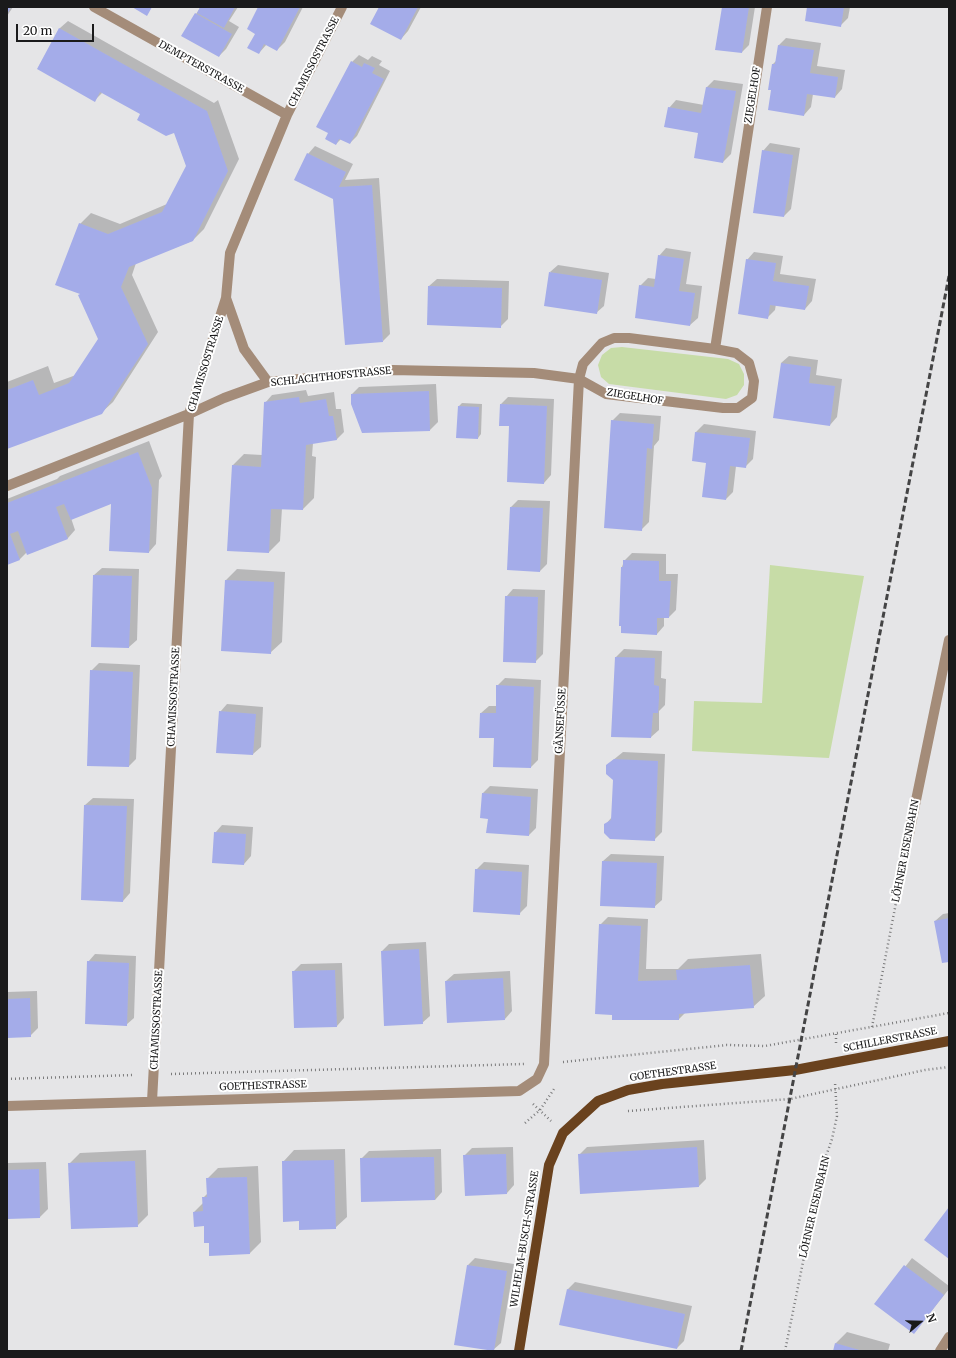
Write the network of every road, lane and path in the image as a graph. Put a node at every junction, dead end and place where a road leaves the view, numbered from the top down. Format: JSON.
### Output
{"nodes":[{"id":1,"x":94,"y":7,"type":"edge"},
{"id":2,"x":342,"y":7,"type":"edge"},
{"id":3,"x":767,"y":7,"type":"edge"},
{"id":4,"x":287,"y":114,"type":"junction"},
{"id":5,"x":226,"y":298,"type":"junction"},
{"id":6,"x":715,"y":349,"type":"junction"},
{"id":7,"x":578,"y":379,"type":"junction"},
{"id":8,"x":268,"y":382,"type":"junction"},
{"id":9,"x":189,"y":414,"type":"junction"},
{"id":10,"x":7,"y":486,"type":"edge"},
{"id":11,"x":949,"y":640,"type":"edge"},
{"id":12,"x":908,"y":839,"type":"joint"},
{"id":13,"x":949,"y":1013,"type":"edge"},
{"id":14,"x":872,"y":1027,"type":"junction"},
{"id":15,"x":949,"y":1041,"type":"edge"},
{"id":16,"x":836,"y":1062,"type":"junction"},
{"id":17,"x":544,"y":1064,"type":"junction"},
{"id":18,"x":949,"y":1067,"type":"edge"},
{"id":19,"x":154,"y":1075,"type":"junction"},
{"id":20,"x":7,"y":1079,"type":"edge"},
{"id":21,"x":835,"y":1089,"type":"junction"},
{"id":22,"x":519,"y":1091,"type":"junction"},
{"id":23,"x":152,"y":1101,"type":"junction"},
{"id":24,"x":7,"y":1106,"type":"edge"},
{"id":25,"x":625,"y":1111,"type":"dead end"},
{"id":26,"x":563,"y":1133,"type":"junction"},
{"id":27,"x":949,"y":1337,"type":"edge"},
{"id":28,"x":519,"y":1351,"type":"edge"},
{"id":29,"x":785,"y":1351,"type":"edge"},
{"id":30,"x":940,"y":1351,"type":"edge"}],
"edges":[{"from":1,"to":4,"type":"street","name":"DEMPTERSTRASSE"},
{"from":2,"to":4,"type":"street","name":"CHAMISSOSTRASSE"},
{"from":3,"to":6,"type":"street","name":"ZIEGELHOF"},
{"from":4,"to":5,"type":"street","name":"CHAMISSOSTRASSE"},
{"from":5,"to":8,"type":"street","name":"CHAMISSOSTRASSE"},
{"from":5,"to":9,"type":"street","name":"CHAMISSOSTRASSE"},
{"from":6,"to":7,"type":"street","name":"ZIEGELHOF"},
{"from":6,"to":7,"type":"street","name":"ZIEGELHOF"},
{"from":7,"to":8,"type":"street","name":"SCHLACHTHOFSTRASSE"},
{"from":7,"to":17,"type":"street","name":"GÄNSEFÜSSE"},
{"from":8,"to":9,"type":"street","name":"SCHLACHTHOFSTRASSE"},
{"from":9,"to":10,"type":"street","name":"SCHLACHTHOFSTRASSE"},
{"from":9,"to":19,"type":"street","name":"CHAMISSOSTRASSE"},
{"from":11,"to":12,"type":"street","name":"LÖHNER EISENBAHN"},
{"from":12,"to":14,"type":"path","name":"LÖHNER EISENBAHN"},
{"from":13,"to":14,"type":"path"},
{"from":14,"to":17,"type":"path"},
{"from":15,"to":16,"type":"main road","name":"SCHILLERSTRASSE"},
{"from":16,"to":21,"type":"path","name":"LÖHNER EISENBAHN"},
{"from":16,"to":26,"type":"main road","name":"GOETHESTRASSE"},
{"from":17,"to":19,"type":"path"},
{"from":17,"to":22,"type":"street","name":"GOETHESTRASSE"},
{"from":18,"to":21,"type":"path"},
{"from":19,"to":20,"type":"path"},
{"from":19,"to":23,"type":"street","name":"CHAMISSOSTRASSE"},
{"from":21,"to":25,"type":"path"},
{"from":21,"to":29,"type":"path","name":"LÖHNER EISENBAHN"},
{"from":22,"to":23,"type":"street","name":"GOETHESTRASSE"},
{"from":22,"to":26,"type":"path"},
{"from":23,"to":24,"type":"street","name":"GOETHESTRASSE"},
{"from":26,"to":28,"type":"main road","name":"WILHELM-BUSCH-STRASSE"},
{"from":27,"to":30,"type":"street"}]}
